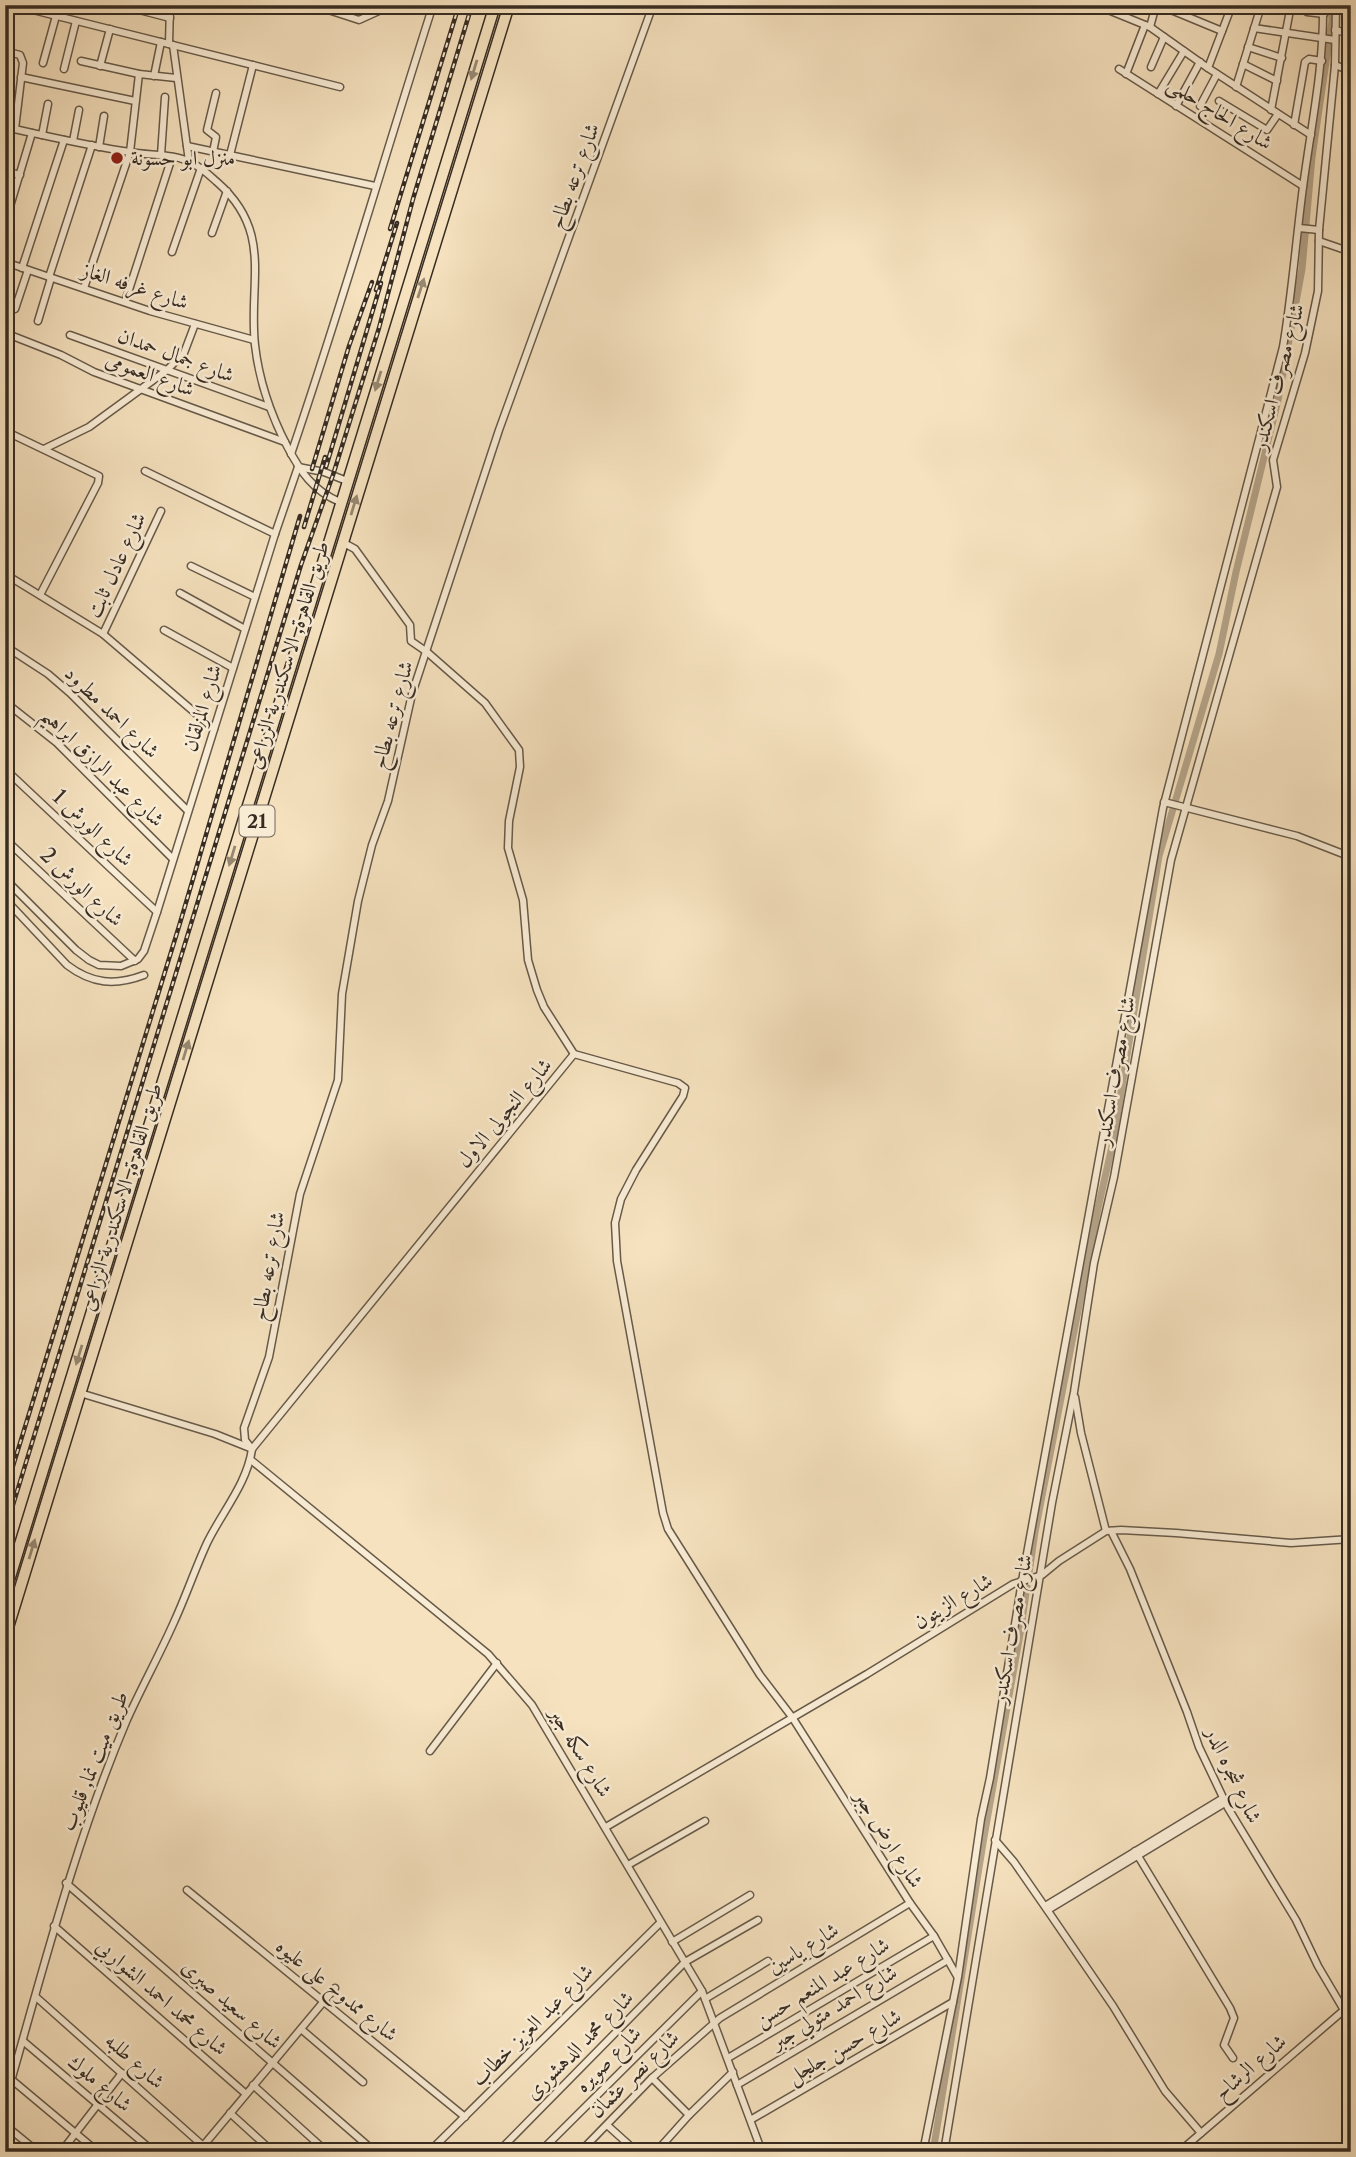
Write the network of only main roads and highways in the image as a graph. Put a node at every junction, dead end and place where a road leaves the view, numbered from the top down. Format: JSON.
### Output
{"nodes":[{"id":1,"x":495,"y":5,"type":"edge"},
{"id":2,"x":509,"y":5,"type":"edge"},
{"id":3,"x":5,"y":1593,"type":"edge"},
{"id":4,"x":5,"y":1637,"type":"edge"}],
"edges":[{"from":1,"to":3,"type":"highway","name":"طريق القاهرة, الاسكندرية الزراعى","number":"21","one_way":true},
{"from":4,"to":2,"type":"highway","name":"طريق القاهرة, الاسكندرية الزراعى","number":"21","one_way":true}]}
